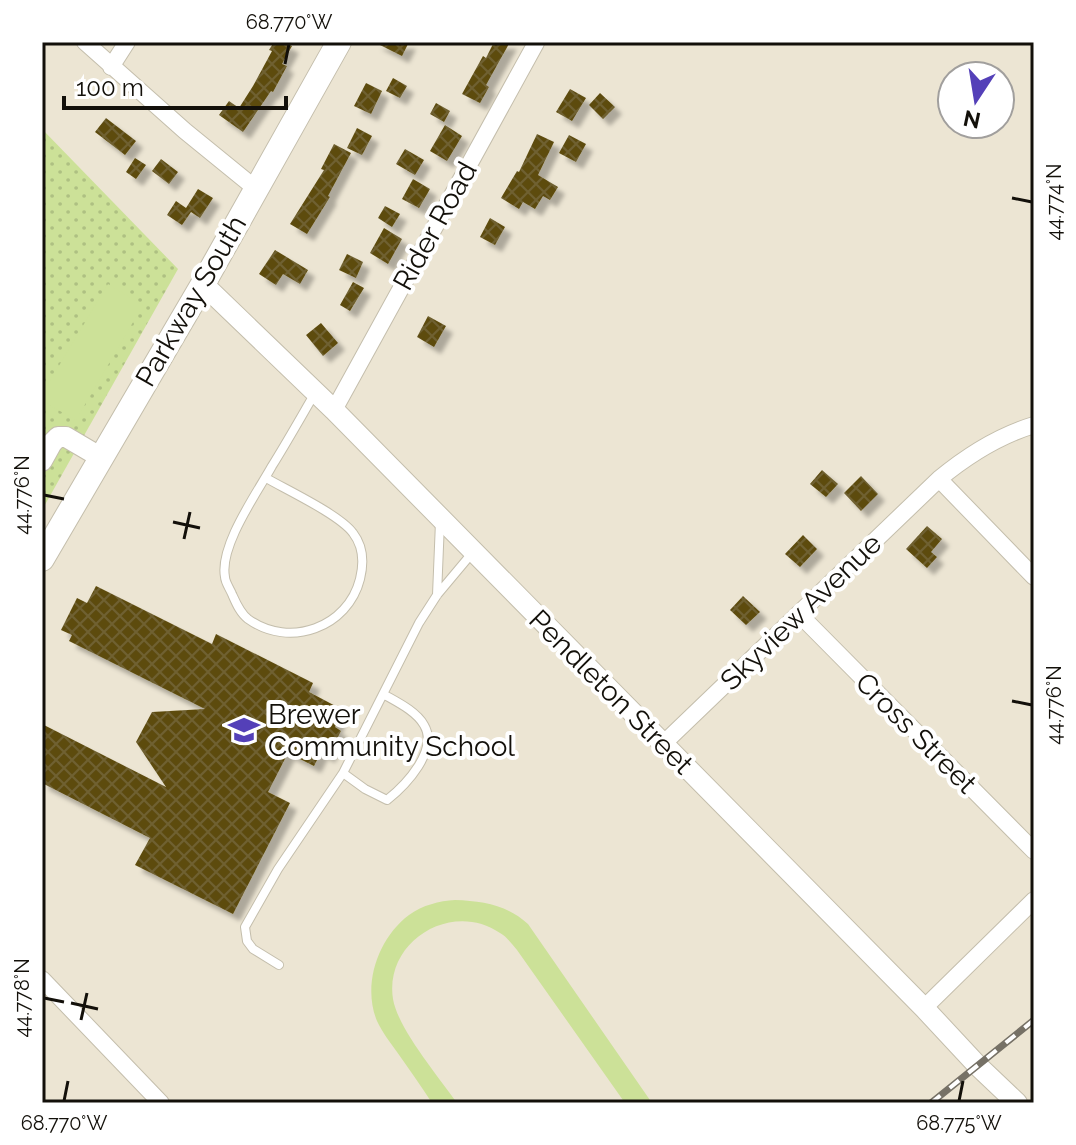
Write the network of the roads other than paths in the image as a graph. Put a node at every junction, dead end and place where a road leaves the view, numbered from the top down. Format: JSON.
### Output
{"nodes":[{"id":1,"x":85,"y":42,"type":"edge"},
{"id":2,"x":127,"y":42,"type":"edge"},
{"id":3,"x":339,"y":42,"type":"edge"},
{"id":4,"x":536,"y":43,"type":"edge"},
{"id":5,"x":111,"y":67,"type":"junction"},
{"id":6,"x":255,"y":188,"type":"junction"},
{"id":7,"x":203,"y":284,"type":"junction"},
{"id":8,"x":316,"y":392,"type":"junction"},
{"id":9,"x":334,"y":410,"type":"junction"},
{"id":10,"x":1034,"y":425,"type":"edge"},
{"id":11,"x":100,"y":457,"type":"junction"},
{"id":12,"x":42,"y":461,"type":"edge"},
{"id":13,"x":266,"y":478,"type":"junction"},
{"id":14,"x":939,"y":479,"type":"junction"},
{"id":15,"x":440,"y":517,"type":"junction"},
{"id":16,"x":474,"y":552,"type":"junction"},
{"id":17,"x":42,"y":559,"type":"edge"},
{"id":18,"x":1034,"y":577,"type":"edge"},
{"id":19,"x":437,"y":595,"type":"junction"},
{"id":20,"x":799,"y":614,"type":"junction"},
{"id":21,"x":383,"y":694,"type":"junction"},
{"id":22,"x":663,"y":744,"type":"junction"},
{"id":23,"x":343,"y":773,"type":"junction"},
{"id":24,"x":1034,"y":851,"type":"edge"},
{"id":25,"x":1034,"y":900,"type":"edge"},
{"id":26,"x":279,"y":965,"type":"dead end"},
{"id":27,"x":42,"y":979,"type":"edge"},
{"id":28,"x":924,"y":1008,"type":"junction"},
{"id":29,"x":161,"y":1103,"type":"edge"},
{"id":30,"x":1017,"y":1103,"type":"edge"}],
"edges":[{"from":1,"to":5,"type":"street"},
{"from":2,"to":5,"type":"street"},
{"from":3,"to":6,"type":"main road","name":"Parkway South"},
{"from":4,"to":9,"type":"street","name":"Rider Road"},
{"from":5,"to":6,"type":"street"},
{"from":6,"to":7,"type":"main road","name":"Parkway South"},
{"from":7,"to":8,"type":"street","name":"Pendleton Street"},
{"from":7,"to":11,"type":"main road","name":"Parkway South"},
{"from":8,"to":9,"type":"street","name":"Pendleton Street"},
{"from":8,"to":13,"type":"lane"},
{"from":9,"to":15,"type":"street","name":"Pendleton Street"},
{"from":10,"to":14,"type":"street","name":"Skyview Avenue"},
{"from":11,"to":12,"type":"street"},
{"from":11,"to":17,"type":"main road","name":"Parkway South"},
{"from":13,"to":13,"type":"lane"},
{"from":14,"to":18,"type":"street"},
{"from":14,"to":20,"type":"street","name":"Skyview Avenue"},
{"from":15,"to":16,"type":"street","name":"Pendleton Street"},
{"from":15,"to":19,"type":"lane"},
{"from":16,"to":19,"type":"lane"},
{"from":16,"to":22,"type":"street","name":"Pendleton Street"},
{"from":19,"to":21,"type":"lane"},
{"from":20,"to":22,"type":"street","name":"Skyview Avenue"},
{"from":20,"to":24,"type":"street","name":"Cross Street"},
{"from":21,"to":23,"type":"lane"},
{"from":21,"to":23,"type":"lane"},
{"from":22,"to":28,"type":"street","name":"Pendleton Street"},
{"from":23,"to":26,"type":"lane"},
{"from":25,"to":28,"type":"street"},
{"from":27,"to":29,"type":"street"},
{"from":28,"to":30,"type":"street","name":"Pendleton Street"}]}
